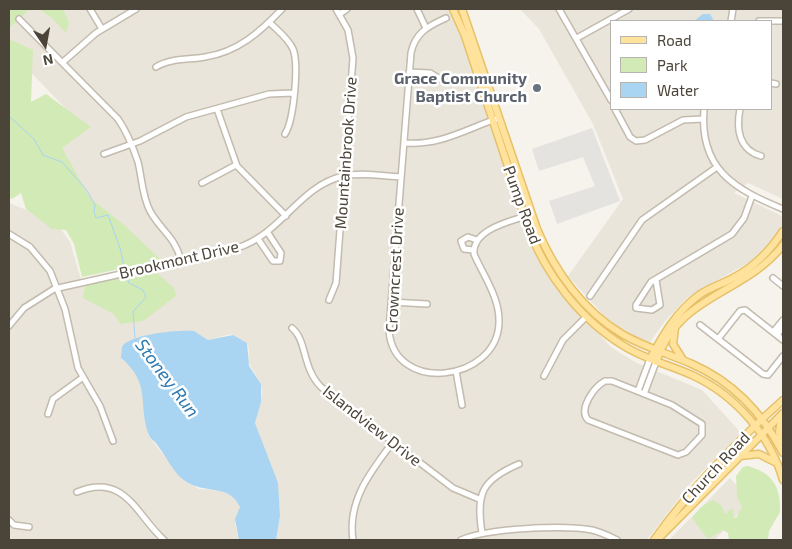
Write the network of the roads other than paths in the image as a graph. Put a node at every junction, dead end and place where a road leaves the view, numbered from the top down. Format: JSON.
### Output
{"nodes":[{"id":1,"x":90,"y":9,"type":"edge"},
{"id":2,"x":136,"y":9,"type":"edge"},
{"id":3,"x":282,"y":9,"type":"edge"},
{"id":4,"x":336,"y":9,"type":"edge"},
{"id":5,"x":347,"y":9,"type":"edge"},
{"id":6,"x":417,"y":9,"type":"edge"},
{"id":7,"x":453,"y":9,"type":"edge"},
{"id":8,"x":462,"y":9,"type":"edge"},
{"id":9,"x":560,"y":9,"type":"edge"},
{"id":10,"x":627,"y":9,"type":"edge"},
{"id":11,"x":733,"y":9,"type":"edge"},
{"id":12,"x":340,"y":14,"type":"junction"},
{"id":13,"x":19,"y":18,"type":"dead end"},
{"id":14,"x":446,"y":18,"type":"dead end"},
{"id":15,"x":731,"y":20,"type":"edge"},
{"id":16,"x":269,"y":22,"type":"junction"},
{"id":17,"x":102,"y":28,"type":"junction"},
{"id":18,"x":426,"y":28,"type":"junction"},
{"id":19,"x":578,"y":38,"type":"junction"},
{"id":20,"x":63,"y":62,"type":"junction"},
{"id":21,"x":156,"y":67,"type":"dead end"},
{"id":22,"x":409,"y":72,"type":"junction"},
{"id":23,"x":440,"y":79,"type":"dead end"},
{"id":24,"x":293,"y":93,"type":"junction"},
{"id":25,"x":610,"y":96,"type":"edge"},
{"id":26,"x":217,"y":109,"type":"junction"},
{"id":27,"x":616,"y":110,"type":"edge"},
{"id":28,"x":704,"y":110,"type":"edge"},
{"id":29,"x":740,"y":110,"type":"edge"},
{"id":30,"x":500,"y":117,"type":"junction"},
{"id":31,"x":703,"y":118,"type":"junction"},
{"id":32,"x":492,"y":120,"type":"junction"},
{"id":33,"x":285,"y":134,"type":"dead end"},
{"id":34,"x":404,"y":143,"type":"junction"},
{"id":35,"x":131,"y":145,"type":"junction"},
{"id":36,"x":104,"y":154,"type":"dead end"},
{"id":37,"x":761,"y":156,"type":"dead end"},
{"id":38,"x":236,"y":165,"type":"junction"},
{"id":39,"x":717,"y":167,"type":"junction"},
{"id":40,"x":344,"y":176,"type":"junction"},
{"id":41,"x":401,"y":177,"type":"junction"},
{"id":42,"x":202,"y":183,"type":"dead end"},
{"id":43,"x":752,"y":196,"type":"junction"},
{"id":44,"x":783,"y":210,"type":"edge"},
{"id":45,"x":532,"y":214,"type":"junction"},
{"id":46,"x":286,"y":216,"type":"junction"},
{"id":47,"x":524,"y":217,"type":"junction"},
{"id":48,"x":783,"y":231,"type":"edge"},
{"id":49,"x":268,"y":232,"type":"junction"},
{"id":50,"x":9,"y":234,"type":"edge"},
{"id":51,"x":258,"y":239,"type":"junction"},
{"id":52,"x":477,"y":240,"type":"junction"},
{"id":53,"x":783,"y":244,"type":"edge"},
{"id":54,"x":473,"y":250,"type":"junction"},
{"id":55,"x":181,"y":260,"type":"junction"},
{"id":56,"x":773,"y":278,"type":"dead end"},
{"id":57,"x":656,"y":280,"type":"junction"},
{"id":58,"x":783,"y":286,"type":"edge"},
{"id":59,"x":58,"y":288,"type":"junction"},
{"id":60,"x":590,"y":296,"type":"dead end"},
{"id":61,"x":329,"y":300,"type":"dead end"},
{"id":62,"x":391,"y":302,"type":"junction"},
{"id":63,"x":428,"y":304,"type":"dead end"},
{"id":64,"x":586,"y":317,"type":"junction"},
{"id":65,"x":783,"y":320,"type":"edge"},
{"id":66,"x":700,"y":325,"type":"dead end"},
{"id":67,"x":9,"y":326,"type":"edge"},
{"id":68,"x":676,"y":326,"type":"junction"},
{"id":69,"x":783,"y":327,"type":"edge"},
{"id":70,"x":292,"y":328,"type":"dead end"},
{"id":71,"x":775,"y":333,"type":"junction"},
{"id":72,"x":718,"y":339,"type":"junction"},
{"id":73,"x":783,"y":340,"type":"edge"},
{"id":74,"x":658,"y":350,"type":"junction"},
{"id":75,"x":783,"y":356,"type":"edge"},
{"id":76,"x":653,"y":360,"type":"junction"},
{"id":77,"x":684,"y":361,"type":"junction"},
{"id":78,"x":456,"y":371,"type":"junction"},
{"id":79,"x":544,"y":376,"type":"dead end"},
{"id":80,"x":82,"y":378,"type":"junction"},
{"id":81,"x":638,"y":391,"type":"junction"},
{"id":82,"x":644,"y":394,"type":"junction"},
{"id":83,"x":783,"y":400,"type":"edge"},
{"id":84,"x":462,"y":405,"type":"dead end"},
{"id":85,"x":48,"y":414,"type":"dead end"},
{"id":86,"x":783,"y":414,"type":"edge"},
{"id":87,"x":762,"y":419,"type":"junction"},
{"id":88,"x":755,"y":426,"type":"junction"},
{"id":89,"x":768,"y":427,"type":"junction"},
{"id":90,"x":761,"y":434,"type":"junction"},
{"id":91,"x":113,"y":441,"type":"dead end"},
{"id":92,"x":393,"y":442,"type":"junction"},
{"id":93,"x":783,"y":452,"type":"edge"},
{"id":94,"x":739,"y":456,"type":"junction"},
{"id":95,"x":519,"y":464,"type":"dead end"},
{"id":96,"x":777,"y":464,"type":"junction"},
{"id":97,"x":783,"y":480,"type":"edge"},
{"id":98,"x":77,"y":492,"type":"dead end"},
{"id":99,"x":480,"y":499,"type":"junction"},
{"id":100,"x":9,"y":520,"type":"edge"},
{"id":101,"x":29,"y":527,"type":"dead end"},
{"id":102,"x":482,"y":533,"type":"junction"},
{"id":103,"x":164,"y":540,"type":"edge"},
{"id":104,"x":353,"y":540,"type":"edge"},
{"id":105,"x":462,"y":540,"type":"edge"},
{"id":106,"x":617,"y":540,"type":"edge"},
{"id":107,"x":656,"y":540,"type":"edge"}],
"edges":[{"from":1,"to":17,"type":"street"},
{"from":2,"to":17,"type":"street"},
{"from":3,"to":16,"type":"street"},
{"from":4,"to":12,"type":"street","name":"Mountainbrook Drive"},
{"from":5,"to":12,"type":"street"},
{"from":6,"to":18,"type":"street"},
{"from":7,"to":32,"type":"main road","name":"Pump Road"},
{"from":8,"to":30,"type":"main road","name":"Pump Road"},
{"from":9,"to":19,"type":"street"},
{"from":10,"to":19,"type":"street"},
{"from":11,"to":15,"type":"street"},
{"from":12,"to":40,"type":"street","name":"Mountainbrook Drive"},
{"from":13,"to":20,"type":"street"},
{"from":14,"to":18,"type":"street"},
{"from":16,"to":21,"type":"street"},
{"from":16,"to":24,"type":"street"},
{"from":17,"to":20,"type":"street"},
{"from":18,"to":22,"type":"street","name":"Crowncrest Drive"},
{"from":19,"to":25,"type":"street"},
{"from":20,"to":35,"type":"street"},
{"from":22,"to":23,"type":"street"},
{"from":22,"to":34,"type":"street","name":"Crowncrest Drive"},
{"from":24,"to":26,"type":"street"},
{"from":24,"to":33,"type":"street"},
{"from":26,"to":35,"type":"street"},
{"from":26,"to":38,"type":"street"},
{"from":27,"to":31,"type":"street"},
{"from":28,"to":31,"type":"street"},
{"from":29,"to":37,"type":"street"},
{"from":30,"to":32,"type":"street"},
{"from":30,"to":45,"type":"main road","name":"Pump Road"},
{"from":31,"to":39,"type":"street"},
{"from":32,"to":34,"type":"street"},
{"from":32,"to":47,"type":"main road","name":"Pump Road"},
{"from":34,"to":41,"type":"street","name":"Crowncrest Drive"},
{"from":35,"to":36,"type":"street"},
{"from":35,"to":55,"type":"street"},
{"from":38,"to":42,"type":"street"},
{"from":38,"to":46,"type":"street"},
{"from":39,"to":43,"type":"street"},
{"from":39,"to":60,"type":"street"},
{"from":40,"to":41,"type":"street","name":"Brookmont Drive"},
{"from":40,"to":46,"type":"street","name":"Brookmont Drive"},
{"from":40,"to":61,"type":"street","name":"Mountainbrook Drive"},
{"from":41,"to":62,"type":"street","name":"Crowncrest Drive"},
{"from":43,"to":44,"type":"street"},
{"from":43,"to":57,"type":"street"},
{"from":45,"to":47,"type":"street","name":"Crowncrest Drive"},
{"from":45,"to":74,"type":"main road","name":"Pump Road"},
{"from":46,"to":49,"type":"street","name":"Brookmont Drive"},
{"from":47,"to":52,"type":"street","name":"Crowncrest Drive"},
{"from":47,"to":64,"type":"main road","name":"Pump Road"},
{"from":48,"to":74,"type":"main road"},
{"from":49,"to":51,"type":"street","name":"Brookmont Drive"},
{"from":49,"to":51,"type":"street"},
{"from":50,"to":59,"type":"street"},
{"from":51,"to":55,"type":"street","name":"Brookmont Drive"},
{"from":52,"to":54,"type":"street"},
{"from":52,"to":54,"type":"street","name":"Crowncrest Drive"},
{"from":53,"to":68,"type":"main road"},
{"from":54,"to":78,"type":"street","name":"Crowncrest Drive"},
{"from":55,"to":59,"type":"street","name":"Brookmont Drive"},
{"from":56,"to":58,"type":"street"},
{"from":57,"to":57,"type":"street"},
{"from":59,"to":67,"type":"street","name":"Brookmont Drive"},
{"from":59,"to":80,"type":"street"},
{"from":62,"to":63,"type":"street"},
{"from":62,"to":78,"type":"street","name":"Crowncrest Drive"},
{"from":64,"to":76,"type":"main road","name":"Pump Road"},
{"from":64,"to":79,"type":"street"},
{"from":65,"to":71,"type":"street"},
{"from":66,"to":72,"type":"street"},
{"from":68,"to":74,"type":"main road"},
{"from":68,"to":77,"type":"main road"},
{"from":69,"to":71,"type":"street"},
{"from":70,"to":92,"type":"street","name":"Islandview Drive"},
{"from":71,"to":72,"type":"street"},
{"from":71,"to":73,"type":"street"},
{"from":72,"to":75,"type":"street"},
{"from":74,"to":76,"type":"main road"},
{"from":74,"to":77,"type":"main road","name":"Pump Road"},
{"from":76,"to":81,"type":"street"},
{"from":76,"to":82,"type":"street"},
{"from":76,"to":88,"type":"main road","name":"Pump Road"},
{"from":77,"to":87,"type":"main road","name":"Pump Road"},
{"from":78,"to":84,"type":"street"},
{"from":80,"to":85,"type":"street"},
{"from":80,"to":91,"type":"street"},
{"from":81,"to":82,"type":"street"},
{"from":81,"to":82,"type":"street"},
{"from":83,"to":87,"type":"main road","name":"Church Road"},
{"from":86,"to":89,"type":"main road","name":"Church Road"},
{"from":86,"to":93,"type":"main road"},
{"from":87,"to":88,"type":"main road","name":"Church Road"},
{"from":87,"to":89,"type":"main road","name":"Pump Road"},
{"from":88,"to":90,"type":"main road","name":"Pump Road"},
{"from":88,"to":107,"type":"main road","name":"Church Road"},
{"from":89,"to":90,"type":"main road","name":"Church Road"},
{"from":89,"to":93,"type":"main road","name":"Pump Road"},
{"from":90,"to":94,"type":"main road","name":"Church Road"},
{"from":90,"to":96,"type":"main road","name":"Pump Road"},
{"from":92,"to":99,"type":"street","name":"Islandview Drive"},
{"from":92,"to":104,"type":"street"},
{"from":94,"to":96,"type":"main road"},
{"from":94,"to":107,"type":"main road","name":"Church Road"},
{"from":95,"to":99,"type":"street"},
{"from":96,"to":97,"type":"main road","name":"Pump Road"},
{"from":98,"to":103,"type":"street"},
{"from":99,"to":102,"type":"street"},
{"from":100,"to":101,"type":"street"},
{"from":102,"to":105,"type":"street"},
{"from":102,"to":106,"type":"street"}]}
